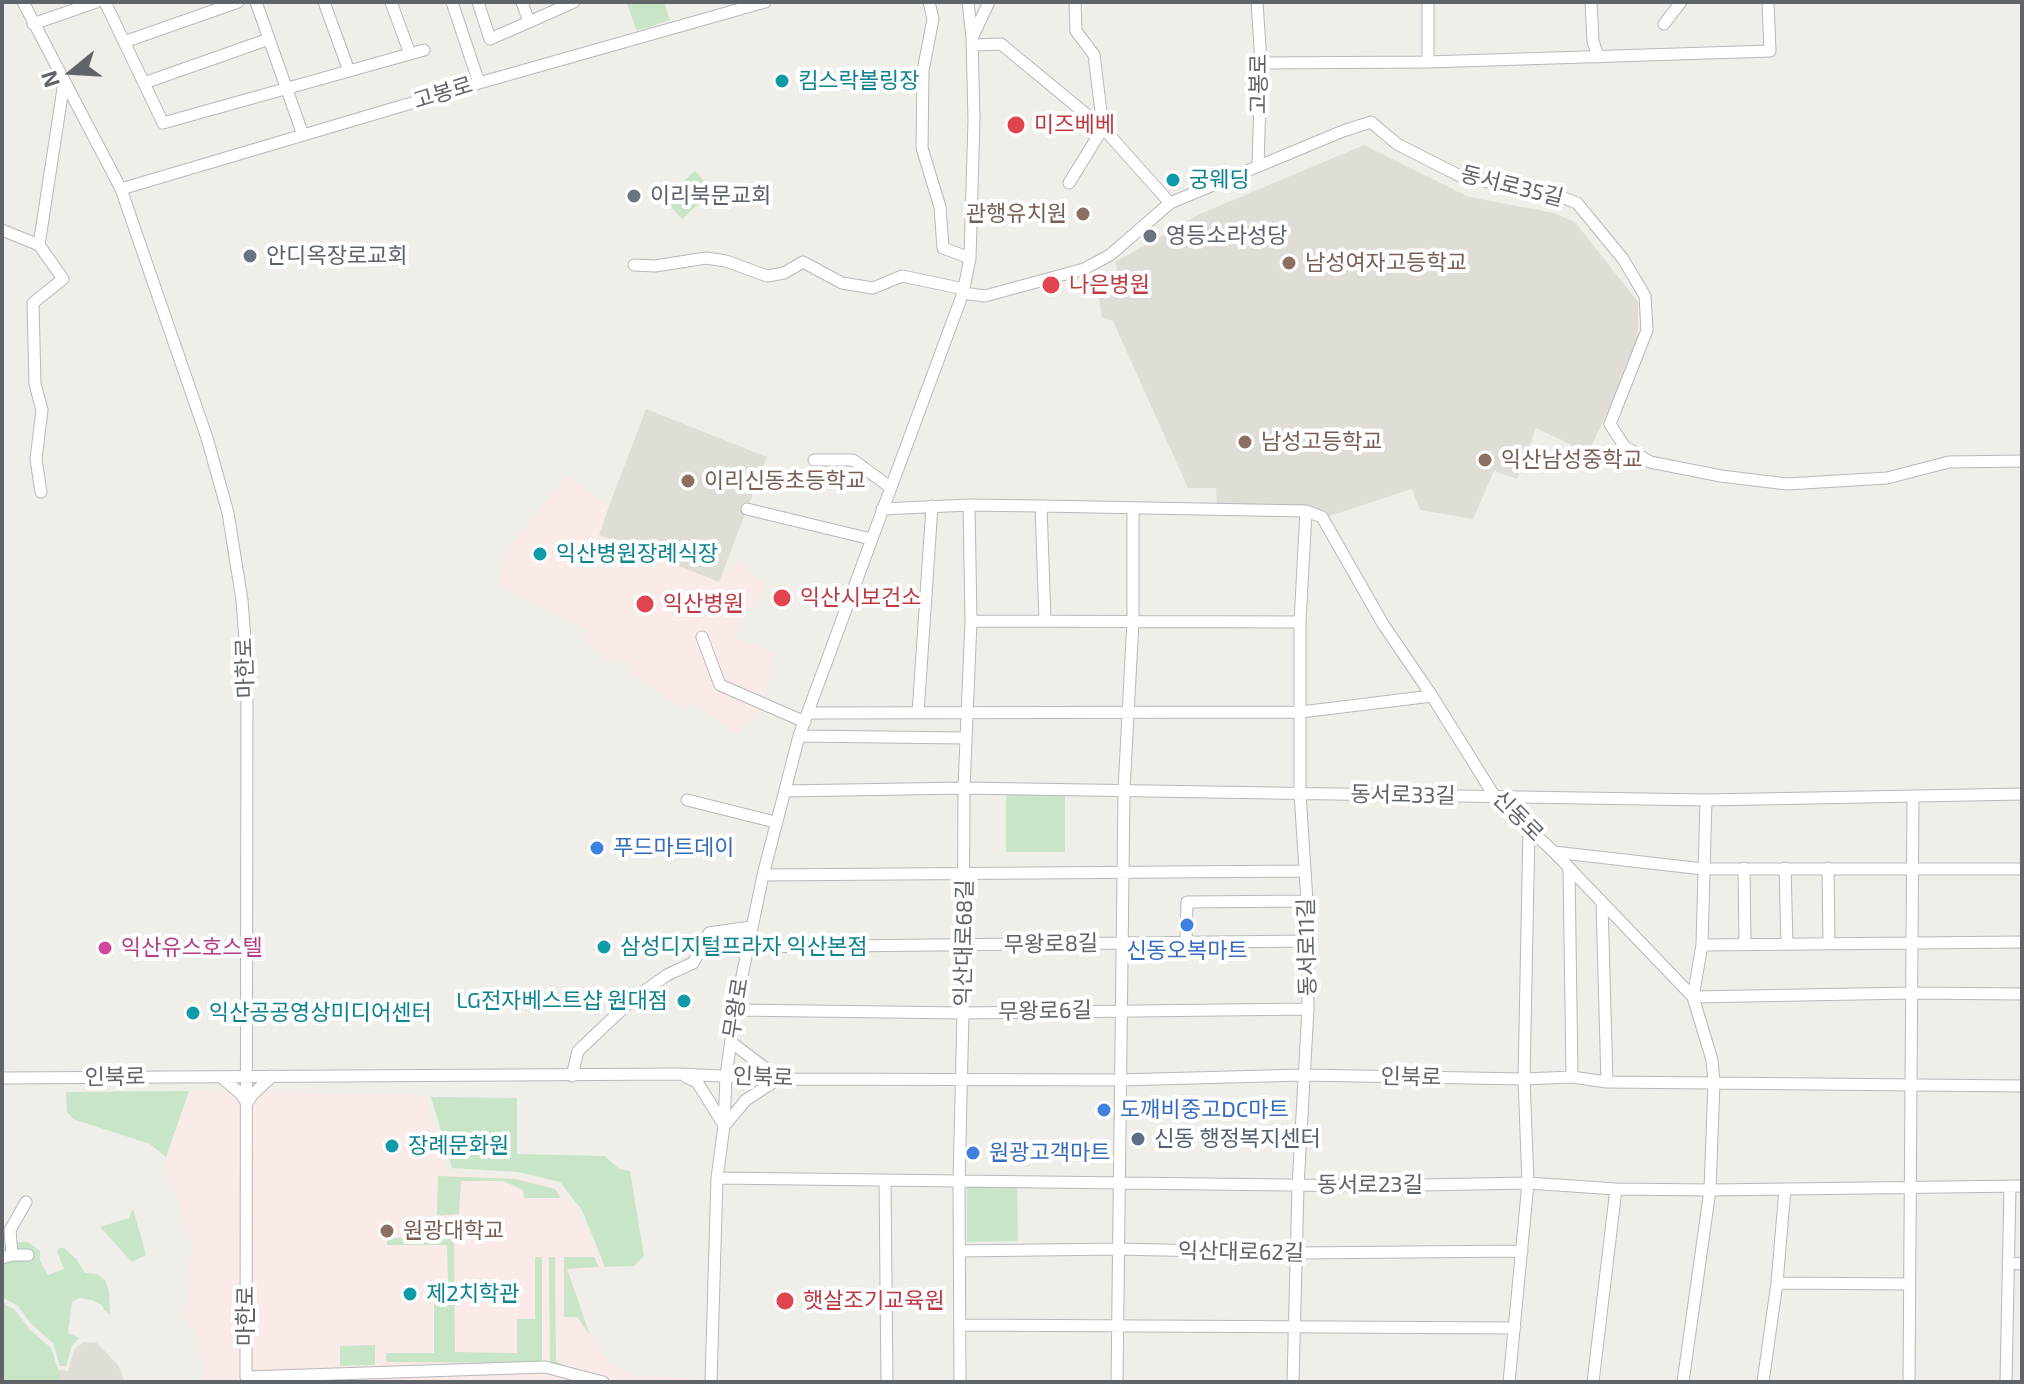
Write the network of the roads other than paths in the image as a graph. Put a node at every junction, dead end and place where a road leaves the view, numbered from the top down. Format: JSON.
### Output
{"nodes":[{"id":1,"x":23,"y":2,"type":"edge"},
{"id":2,"x":96,"y":2,"type":"edge"},
{"id":3,"x":105,"y":2,"type":"edge"},
{"id":4,"x":238,"y":2,"type":"edge"},
{"id":5,"x":256,"y":2,"type":"edge"},
{"id":6,"x":324,"y":2,"type":"edge"},
{"id":7,"x":391,"y":2,"type":"edge"},
{"id":8,"x":452,"y":2,"type":"edge"},
{"id":9,"x":478,"y":2,"type":"edge"},
{"id":10,"x":522,"y":2,"type":"edge"},
{"id":11,"x":574,"y":2,"type":"edge"},
{"id":12,"x":765,"y":2,"type":"edge"},
{"id":13,"x":929,"y":2,"type":"edge"},
{"id":14,"x":968,"y":2,"type":"edge"},
{"id":15,"x":989,"y":2,"type":"edge"},
{"id":16,"x":1075,"y":2,"type":"edge"},
{"id":17,"x":1257,"y":2,"type":"edge"},
{"id":18,"x":1428,"y":2,"type":"edge"},
{"id":19,"x":1591,"y":2,"type":"edge"},
{"id":20,"x":1681,"y":2,"type":"edge"},
{"id":21,"x":1768,"y":2,"type":"edge"},
{"id":22,"x":529,"y":22,"type":"junction"},
{"id":23,"x":33,"y":24,"type":"junction"},
{"id":24,"x":1664,"y":24,"type":"dead end"},
{"id":25,"x":269,"y":39,"type":"junction"},
{"id":26,"x":973,"y":41,"type":"junction"},
{"id":27,"x":124,"y":42,"type":"junction"},
{"id":28,"x":424,"y":50,"type":"dead end"},
{"id":29,"x":410,"y":54,"type":"junction"},
{"id":30,"x":1598,"y":57,"type":"junction"},
{"id":31,"x":1428,"y":62,"type":"junction"},
{"id":32,"x":1261,"y":63,"type":"junction"},
{"id":33,"x":349,"y":71,"type":"junction"},
{"id":34,"x":64,"y":81,"type":"junction"},
{"id":35,"x":144,"y":83,"type":"junction"},
{"id":36,"x":479,"y":83,"type":"junction"},
{"id":37,"x":287,"y":89,"type":"junction"},
{"id":38,"x":1103,"y":128,"type":"junction"},
{"id":39,"x":303,"y":135,"type":"junction"},
{"id":40,"x":1258,"y":166,"type":"junction"},
{"id":41,"x":1069,"y":183,"type":"dead end"},
{"id":42,"x":121,"y":189,"type":"junction"},
{"id":43,"x":1170,"y":203,"type":"junction"},
{"id":44,"x":2,"y":230,"type":"edge"},
{"id":45,"x":39,"y":245,"type":"junction"},
{"id":46,"x":970,"y":258,"type":"junction"},
{"id":47,"x":634,"y":265,"type":"dead end"},
{"id":48,"x":964,"y":291,"type":"junction"},
{"id":49,"x":814,"y":460,"type":"dead end"},
{"id":50,"x":2022,"y":461,"type":"edge"},
{"id":51,"x":890,"y":487,"type":"junction"},
{"id":52,"x":41,"y":492,"type":"dead end"},
{"id":53,"x":969,"y":505,"type":"junction"},
{"id":54,"x":932,"y":506,"type":"junction"},
{"id":55,"x":1041,"y":506,"type":"junction"},
{"id":56,"x":1133,"y":508,"type":"junction"},
{"id":57,"x":747,"y":509,"type":"dead end"},
{"id":58,"x":882,"y":509,"type":"junction"},
{"id":59,"x":1306,"y":511,"type":"junction"},
{"id":60,"x":871,"y":539,"type":"junction"},
{"id":61,"x":1045,"y":620,"type":"junction"},
{"id":62,"x":971,"y":621,"type":"junction"},
{"id":63,"x":1133,"y":621,"type":"junction"},
{"id":64,"x":1300,"y":622,"type":"junction"},
{"id":65,"x":702,"y":637,"type":"dead end"},
{"id":66,"x":1432,"y":696,"type":"junction"},
{"id":67,"x":1301,"y":712,"type":"junction"},
{"id":68,"x":918,"y":713,"type":"junction"},
{"id":69,"x":967,"y":713,"type":"junction"},
{"id":70,"x":1129,"y":714,"type":"junction"},
{"id":71,"x":807,"y":718,"type":"junction"},
{"id":72,"x":799,"y":736,"type":"junction"},
{"id":73,"x":966,"y":738,"type":"junction"},
{"id":74,"x":964,"y":788,"type":"junction"},
{"id":75,"x":1124,"y":790,"type":"junction"},
{"id":76,"x":785,"y":791,"type":"junction"},
{"id":77,"x":1300,"y":793,"type":"junction"},
{"id":78,"x":2022,"y":794,"type":"edge"},
{"id":79,"x":1913,"y":796,"type":"junction"},
{"id":80,"x":1495,"y":797,"type":"junction"},
{"id":81,"x":687,"y":800,"type":"dead end"},
{"id":82,"x":1706,"y":800,"type":"junction"},
{"id":83,"x":775,"y":822,"type":"junction"},
{"id":84,"x":1529,"y":828,"type":"junction"},
{"id":85,"x":1554,"y":852,"type":"junction"},
{"id":86,"x":1569,"y":868,"type":"junction"},
{"id":87,"x":1744,"y":868,"type":"junction"},
{"id":88,"x":1785,"y":868,"type":"junction"},
{"id":89,"x":1828,"y":868,"type":"junction"},
{"id":90,"x":1703,"y":869,"type":"junction"},
{"id":91,"x":1914,"y":869,"type":"junction"},
{"id":92,"x":2022,"y":869,"type":"edge"},
{"id":93,"x":1305,"y":871,"type":"junction"},
{"id":94,"x":1124,"y":872,"type":"junction"},
{"id":95,"x":965,"y":873,"type":"junction"},
{"id":96,"x":763,"y":875,"type":"junction"},
{"id":97,"x":1307,"y":901,"type":"junction"},
{"id":98,"x":1602,"y":903,"type":"junction"},
{"id":99,"x":751,"y":927,"type":"junction"},
{"id":100,"x":1308,"y":941,"type":"junction"},
{"id":101,"x":2022,"y":942,"type":"edge"},
{"id":102,"x":1123,"y":943,"type":"junction"},
{"id":103,"x":1186,"y":943,"type":"junction"},
{"id":104,"x":1829,"y":943,"type":"junction"},
{"id":105,"x":1912,"y":943,"type":"junction"},
{"id":106,"x":1745,"y":944,"type":"junction"},
{"id":107,"x":1787,"y":944,"type":"junction"},
{"id":108,"x":964,"y":945,"type":"junction"},
{"id":109,"x":1702,"y":945,"type":"junction"},
{"id":110,"x":746,"y":947,"type":"junction"},
{"id":111,"x":1911,"y":993,"type":"junction"},
{"id":112,"x":2022,"y":994,"type":"edge"},
{"id":113,"x":1693,"y":997,"type":"junction"},
{"id":114,"x":1308,"y":1009,"type":"junction"},
{"id":115,"x":735,"y":1010,"type":"junction"},
{"id":116,"x":1121,"y":1010,"type":"junction"},
{"id":117,"x":963,"y":1013,"type":"junction"},
{"id":118,"x":731,"y":1042,"type":"junction"},
{"id":119,"x":680,"y":1074,"type":"junction"},
{"id":120,"x":1303,"y":1075,"type":"junction"},
{"id":121,"x":220,"y":1076,"type":"junction"},
{"id":122,"x":272,"y":1076,"type":"junction"},
{"id":123,"x":572,"y":1076,"type":"junction"},
{"id":124,"x":726,"y":1076,"type":"junction"},
{"id":125,"x":248,"y":1077,"type":"junction"},
{"id":126,"x":1572,"y":1077,"type":"junction"},
{"id":127,"x":2,"y":1078,"type":"edge"},
{"id":128,"x":960,"y":1078,"type":"junction"},
{"id":129,"x":779,"y":1079,"type":"junction"},
{"id":130,"x":1524,"y":1079,"type":"junction"},
{"id":131,"x":1119,"y":1080,"type":"junction"},
{"id":132,"x":1607,"y":1082,"type":"junction"},
{"id":133,"x":1714,"y":1082,"type":"junction"},
{"id":134,"x":1912,"y":1085,"type":"junction"},
{"id":135,"x":2022,"y":1086,"type":"edge"},
{"id":136,"x":247,"y":1103,"type":"junction"},
{"id":137,"x":724,"y":1126,"type":"junction"},
{"id":138,"x":717,"y":1178,"type":"junction"},
{"id":139,"x":885,"y":1181,"type":"junction"},
{"id":140,"x":959,"y":1182,"type":"junction"},
{"id":141,"x":1528,"y":1183,"type":"junction"},
{"id":142,"x":1118,"y":1184,"type":"junction"},
{"id":143,"x":1298,"y":1186,"type":"junction"},
{"id":144,"x":2016,"y":1186,"type":"edge"},
{"id":145,"x":1909,"y":1187,"type":"junction"},
{"id":146,"x":1616,"y":1189,"type":"junction"},
{"id":147,"x":1785,"y":1189,"type":"junction"},
{"id":148,"x":1710,"y":1190,"type":"junction"},
{"id":149,"x":26,"y":1202,"type":"dead end"},
{"id":150,"x":1117,"y":1249,"type":"junction"},
{"id":151,"x":959,"y":1251,"type":"junction"},
{"id":152,"x":1522,"y":1251,"type":"junction"},
{"id":153,"x":1297,"y":1253,"type":"junction"},
{"id":154,"x":28,"y":1255,"type":"dead end"},
{"id":155,"x":7,"y":1257,"type":"edge"},
{"id":156,"x":2008,"y":1263,"type":"junction"},
{"id":157,"x":2022,"y":1264,"type":"edge"},
{"id":158,"x":1777,"y":1283,"type":"junction"},
{"id":159,"x":1910,"y":1284,"type":"junction"},
{"id":160,"x":960,"y":1325,"type":"junction"},
{"id":161,"x":1118,"y":1326,"type":"junction"},
{"id":162,"x":1294,"y":1328,"type":"junction"},
{"id":163,"x":1515,"y":1328,"type":"junction"},
{"id":164,"x":603,"y":1382,"type":"edge"},
{"id":165,"x":711,"y":1382,"type":"edge"},
{"id":166,"x":887,"y":1382,"type":"edge"},
{"id":167,"x":960,"y":1382,"type":"edge"},
{"id":168,"x":1117,"y":1382,"type":"edge"},
{"id":169,"x":1293,"y":1382,"type":"edge"},
{"id":170,"x":1509,"y":1382,"type":"edge"},
{"id":171,"x":1593,"y":1382,"type":"edge"},
{"id":172,"x":1683,"y":1382,"type":"edge"},
{"id":173,"x":1763,"y":1382,"type":"edge"},
{"id":174,"x":1909,"y":1382,"type":"edge"},
{"id":175,"x":2006,"y":1382,"type":"edge"}],
"edges":[{"from":1,"to":23,"type":"street","name":"마한로"},
{"from":2,"to":23,"type":"street"},
{"from":3,"to":27,"type":"street"},
{"from":4,"to":27,"type":"street"},
{"from":5,"to":25,"type":"street"},
{"from":6,"to":33,"type":"street"},
{"from":7,"to":29,"type":"street"},
{"from":8,"to":36,"type":"street"},
{"from":9,"to":22,"type":"street"},
{"from":10,"to":22,"type":"street"},
{"from":11,"to":22,"type":"street"},
{"from":12,"to":36,"type":"street","name":"고봉로"},
{"from":13,"to":46,"type":"street"},
{"from":14,"to":26,"type":"street","name":"무왕로"},
{"from":15,"to":26,"type":"street"},
{"from":16,"to":38,"type":"street"},
{"from":17,"to":32,"type":"street","name":"고봉로"},
{"from":18,"to":31,"type":"street"},
{"from":19,"to":30,"type":"street"},
{"from":20,"to":24,"type":"street"},
{"from":21,"to":30,"type":"street"},
{"from":23,"to":34,"type":"street","name":"마한로"},
{"from":25,"to":35,"type":"street"},
{"from":25,"to":37,"type":"street"},
{"from":26,"to":38,"type":"street"},
{"from":26,"to":46,"type":"street","name":"무왕로"},
{"from":27,"to":35,"type":"street"},
{"from":28,"to":29,"type":"street"},
{"from":29,"to":33,"type":"street"},
{"from":30,"to":31,"type":"street"},
{"from":31,"to":32,"type":"street"},
{"from":32,"to":40,"type":"street","name":"고봉로"},
{"from":33,"to":37,"type":"street"},
{"from":34,"to":42,"type":"street","name":"마한로"},
{"from":34,"to":45,"type":"street"},
{"from":35,"to":37,"type":"street"},
{"from":36,"to":39,"type":"street","name":"고봉로"},
{"from":37,"to":39,"type":"street"},
{"from":38,"to":41,"type":"street"},
{"from":38,"to":43,"type":"street"},
{"from":39,"to":42,"type":"street","name":"고봉로"},
{"from":40,"to":43,"type":"street","name":"동서로35길"},
{"from":40,"to":50,"type":"street","name":"동서로35길"},
{"from":42,"to":125,"type":"street","name":"마한로"},
{"from":43,"to":48,"type":"street","name":"동서로35길"},
{"from":44,"to":45,"type":"street"},
{"from":45,"to":52,"type":"street"},
{"from":46,"to":48,"type":"street","name":"무왕로"},
{"from":47,"to":48,"type":"street","name":"동서로35길"},
{"from":48,"to":51,"type":"street","name":"무왕로"},
{"from":49,"to":51,"type":"street"},
{"from":51,"to":58,"type":"street","name":"무왕로"},
{"from":53,"to":54,"type":"street"},
{"from":53,"to":55,"type":"street"},
{"from":53,"to":62,"type":"street","name":"익산대로68길"},
{"from":54,"to":58,"type":"street"},
{"from":54,"to":68,"type":"street"},
{"from":55,"to":56,"type":"street"},
{"from":55,"to":61,"type":"street"},
{"from":56,"to":59,"type":"street"},
{"from":56,"to":63,"type":"street"},
{"from":57,"to":60,"type":"street"},
{"from":58,"to":60,"type":"street","name":"무왕로"},
{"from":59,"to":64,"type":"street","name":"동서로11길"},
{"from":59,"to":66,"type":"street","name":"신동로"},
{"from":60,"to":71,"type":"street","name":"무왕로"},
{"from":61,"to":62,"type":"street"},
{"from":61,"to":63,"type":"street"},
{"from":62,"to":69,"type":"street","name":"익산대로68길"},
{"from":63,"to":64,"type":"street"},
{"from":63,"to":70,"type":"street"},
{"from":64,"to":67,"type":"street","name":"동서로11길"},
{"from":65,"to":71,"type":"street"},
{"from":66,"to":67,"type":"street"},
{"from":66,"to":80,"type":"street","name":"신동로"},
{"from":67,"to":70,"type":"street"},
{"from":67,"to":77,"type":"street","name":"동서로11길"},
{"from":68,"to":69,"type":"street"},
{"from":68,"to":71,"type":"street"},
{"from":69,"to":70,"type":"street"},
{"from":69,"to":73,"type":"street","name":"익산대로68길"},
{"from":70,"to":75,"type":"street"},
{"from":71,"to":72,"type":"street","name":"무왕로"},
{"from":72,"to":73,"type":"street"},
{"from":72,"to":76,"type":"street","name":"무왕로"},
{"from":73,"to":74,"type":"street","name":"익산대로68길"},
{"from":74,"to":75,"type":"street","name":"동서로33길"},
{"from":74,"to":76,"type":"street","name":"동서로33길"},
{"from":74,"to":95,"type":"street","name":"익산대로68길"},
{"from":75,"to":77,"type":"street","name":"동서로33길"},
{"from":75,"to":94,"type":"street"},
{"from":76,"to":83,"type":"street","name":"무왕로"},
{"from":77,"to":80,"type":"street","name":"동서로33길"},
{"from":77,"to":93,"type":"street","name":"동서로11길"},
{"from":78,"to":79,"type":"street","name":"동서로33길"},
{"from":79,"to":82,"type":"street","name":"동서로33길"},
{"from":79,"to":91,"type":"street"},
{"from":80,"to":82,"type":"street","name":"동서로33길"},
{"from":80,"to":84,"type":"street","name":"신동로"},
{"from":81,"to":83,"type":"street"},
{"from":82,"to":90,"type":"street"},
{"from":83,"to":96,"type":"street","name":"무왕로"},
{"from":84,"to":85,"type":"street","name":"신동로"},
{"from":84,"to":130,"type":"street"},
{"from":85,"to":86,"type":"street","name":"신동로"},
{"from":85,"to":90,"type":"street"},
{"from":86,"to":98,"type":"street","name":"신동로"},
{"from":86,"to":126,"type":"street"},
{"from":87,"to":88,"type":"street"},
{"from":87,"to":90,"type":"street"},
{"from":87,"to":106,"type":"street"},
{"from":88,"to":89,"type":"street"},
{"from":88,"to":107,"type":"street"},
{"from":89,"to":91,"type":"street"},
{"from":89,"to":104,"type":"street"},
{"from":90,"to":109,"type":"street"},
{"from":91,"to":92,"type":"street"},
{"from":91,"to":105,"type":"street"},
{"from":93,"to":94,"type":"street"},
{"from":93,"to":97,"type":"street","name":"동서로11길"},
{"from":94,"to":95,"type":"street"},
{"from":94,"to":102,"type":"street"},
{"from":95,"to":96,"type":"street"},
{"from":95,"to":108,"type":"street","name":"익산대로68길"},
{"from":96,"to":99,"type":"street","name":"무왕로"},
{"from":97,"to":100,"type":"street","name":"동서로11길"},
{"from":97,"to":103,"type":"street"},
{"from":98,"to":113,"type":"street","name":"신동로"},
{"from":98,"to":132,"type":"street"},
{"from":99,"to":110,"type":"street","name":"무왕로"},
{"from":99,"to":123,"type":"street"},
{"from":100,"to":103,"type":"street","name":"무왕로8길"},
{"from":100,"to":114,"type":"street","name":"동서로11길"},
{"from":101,"to":105,"type":"street"},
{"from":102,"to":103,"type":"street","name":"무왕로8길"},
{"from":102,"to":108,"type":"street","name":"무왕로8길"},
{"from":102,"to":116,"type":"street"},
{"from":104,"to":105,"type":"street"},
{"from":104,"to":107,"type":"street"},
{"from":105,"to":111,"type":"street"},
{"from":106,"to":107,"type":"street"},
{"from":106,"to":109,"type":"street"},
{"from":108,"to":110,"type":"street","name":"무왕로8길"},
{"from":108,"to":117,"type":"street","name":"익산대로68길"},
{"from":109,"to":113,"type":"street"},
{"from":110,"to":115,"type":"street","name":"무왕로"},
{"from":111,"to":112,"type":"street"},
{"from":111,"to":113,"type":"street"},
{"from":111,"to":134,"type":"street"},
{"from":113,"to":133,"type":"street","name":"신동로"},
{"from":114,"to":116,"type":"street","name":"무왕로6길"},
{"from":114,"to":120,"type":"street","name":"동서로11길"},
{"from":115,"to":117,"type":"street","name":"무왕로6길"},
{"from":115,"to":118,"type":"street","name":"무왕로"},
{"from":116,"to":117,"type":"street","name":"무왕로6길"},
{"from":116,"to":131,"type":"street"},
{"from":117,"to":128,"type":"street","name":"익산대로68길"},
{"from":118,"to":124,"type":"street","name":"무왕로"},
{"from":118,"to":129,"type":"street"},
{"from":119,"to":123,"type":"street","name":"인북로"},
{"from":119,"to":124,"type":"street","name":"인북로"},
{"from":119,"to":137,"type":"street"},
{"from":120,"to":130,"type":"street","name":"인북로"},
{"from":120,"to":131,"type":"street","name":"인북로"},
{"from":120,"to":143,"type":"street","name":"동서로11길"},
{"from":121,"to":125,"type":"street","name":"인북로"},
{"from":121,"to":127,"type":"street","name":"인북로"},
{"from":121,"to":136,"type":"street"},
{"from":122,"to":123,"type":"street","name":"인북로"},
{"from":122,"to":125,"type":"street","name":"인북로"},
{"from":122,"to":136,"type":"street"},
{"from":124,"to":129,"type":"street","name":"인북로"},
{"from":124,"to":137,"type":"street","name":"무왕로"},
{"from":125,"to":136,"type":"street","name":"마한로"},
{"from":126,"to":130,"type":"street","name":"인북로"},
{"from":126,"to":132,"type":"street","name":"인북로"},
{"from":128,"to":129,"type":"street","name":"인북로"},
{"from":128,"to":131,"type":"street","name":"인북로"},
{"from":128,"to":140,"type":"street","name":"익산대로68길"},
{"from":129,"to":137,"type":"street"},
{"from":130,"to":141,"type":"street"},
{"from":131,"to":142,"type":"street"},
{"from":132,"to":133,"type":"street","name":"인북로"},
{"from":133,"to":134,"type":"street","name":"인북로"},
{"from":133,"to":148,"type":"street","name":"신동로"},
{"from":134,"to":135,"type":"street","name":"인북로"},
{"from":134,"to":145,"type":"street"},
{"from":136,"to":164,"type":"street","name":"마한로"},
{"from":137,"to":138,"type":"street","name":"무왕로"},
{"from":138,"to":139,"type":"street","name":"동서로23길"},
{"from":138,"to":165,"type":"street","name":"무왕로"},
{"from":139,"to":140,"type":"street","name":"동서로23길"},
{"from":139,"to":166,"type":"street"},
{"from":140,"to":142,"type":"street","name":"동서로23길"},
{"from":140,"to":151,"type":"street","name":"익산대로68길"},
{"from":141,"to":143,"type":"street","name":"동서로23길"},
{"from":141,"to":146,"type":"street","name":"동서로23길"},
{"from":141,"to":152,"type":"street"},
{"from":142,"to":143,"type":"street","name":"동서로23길"},
{"from":142,"to":150,"type":"street"},
{"from":143,"to":153,"type":"street","name":"동서로11길"},
{"from":144,"to":145,"type":"street","name":"동서로23길"},
{"from":144,"to":156,"type":"street"},
{"from":145,"to":147,"type":"street","name":"동서로23길"},
{"from":145,"to":159,"type":"street"},
{"from":146,"to":148,"type":"street","name":"동서로23길"},
{"from":146,"to":171,"type":"street"},
{"from":147,"to":148,"type":"street","name":"동서로23길"},
{"from":147,"to":158,"type":"street"},
{"from":148,"to":172,"type":"street","name":"신동로"},
{"from":149,"to":155,"type":"street"},
{"from":150,"to":151,"type":"street","name":"익산대로62길"},
{"from":150,"to":153,"type":"street","name":"익산대로62길"},
{"from":150,"to":161,"type":"street"},
{"from":151,"to":160,"type":"street","name":"익산대로68길"},
{"from":152,"to":153,"type":"street","name":"익산대로62길"},
{"from":152,"to":163,"type":"street"},
{"from":153,"to":162,"type":"street","name":"동서로11길"},
{"from":154,"to":155,"type":"street"},
{"from":156,"to":157,"type":"street"},
{"from":156,"to":175,"type":"street"},
{"from":158,"to":159,"type":"street"},
{"from":158,"to":173,"type":"street"},
{"from":159,"to":174,"type":"street"},
{"from":160,"to":161,"type":"street"},
{"from":160,"to":167,"type":"street","name":"익산대로68길"},
{"from":161,"to":162,"type":"street"},
{"from":161,"to":168,"type":"street"},
{"from":162,"to":163,"type":"street"},
{"from":162,"to":169,"type":"street","name":"동서로11길"},
{"from":163,"to":170,"type":"street"}]}
